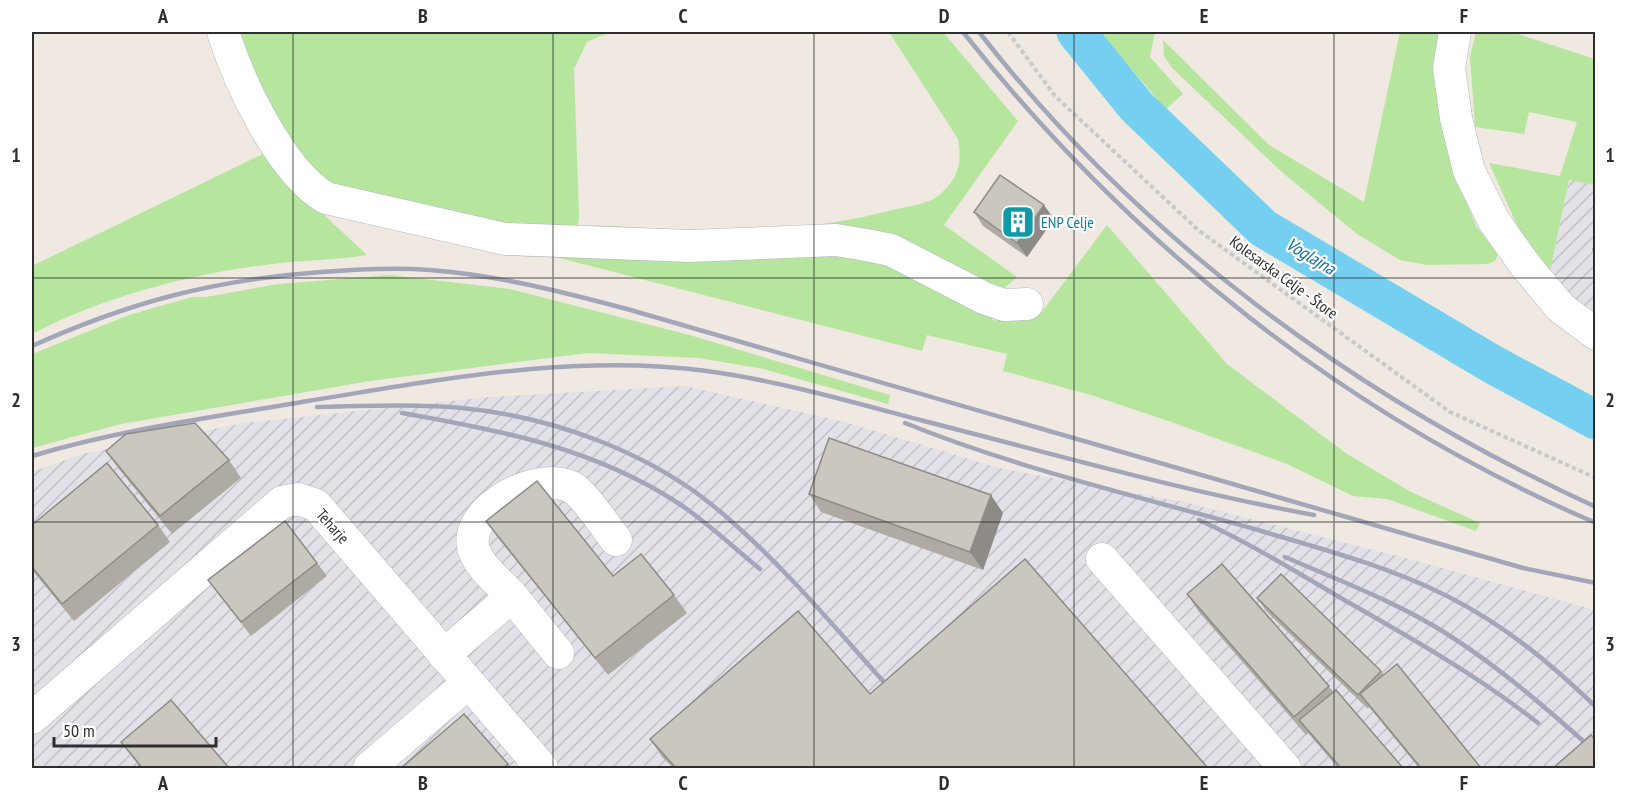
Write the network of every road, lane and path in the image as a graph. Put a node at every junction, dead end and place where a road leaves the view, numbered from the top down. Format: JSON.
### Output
{"nodes":[{"id":1,"x":223,"y":32,"type":"edge"},
{"id":2,"x":1008,"y":32,"type":"edge"},
{"id":3,"x":1455,"y":32,"type":"edge"},
{"id":4,"x":1027,"y":304,"type":"dead end"},
{"id":5,"x":1596,"y":334,"type":"edge"},
{"id":6,"x":1596,"y":478,"type":"edge"},
{"id":7,"x":616,"y":540,"type":"dead end"},
{"id":8,"x":1102,"y":559,"type":"dead end"},
{"id":9,"x":512,"y":596,"type":"junction"},
{"id":10,"x":558,"y":653,"type":"dead end"},
{"id":11,"x":444,"y":655,"type":"junction"},
{"id":12,"x":468,"y":683,"type":"junction"},
{"id":13,"x":32,"y":718,"type":"edge"},
{"id":14,"x":369,"y":768,"type":"edge"},
{"id":15,"x":542,"y":768,"type":"edge"},
{"id":16,"x":1285,"y":768,"type":"edge"}],
"edges":[{"from":1,"to":4,"type":"street"},
{"from":2,"to":6,"type":"path","name":"Kolesarska Celje - Štore"},
{"from":3,"to":5,"type":"street"},
{"from":7,"to":9,"type":"street"},
{"from":8,"to":16,"type":"street"},
{"from":9,"to":10,"type":"street"},
{"from":9,"to":11,"type":"street"},
{"from":11,"to":12,"type":"street","name":"Teharje"},
{"from":11,"to":13,"type":"street","name":"Teharje"},
{"from":12,"to":14,"type":"street"},
{"from":12,"to":15,"type":"street","name":"Teharje"}]}
